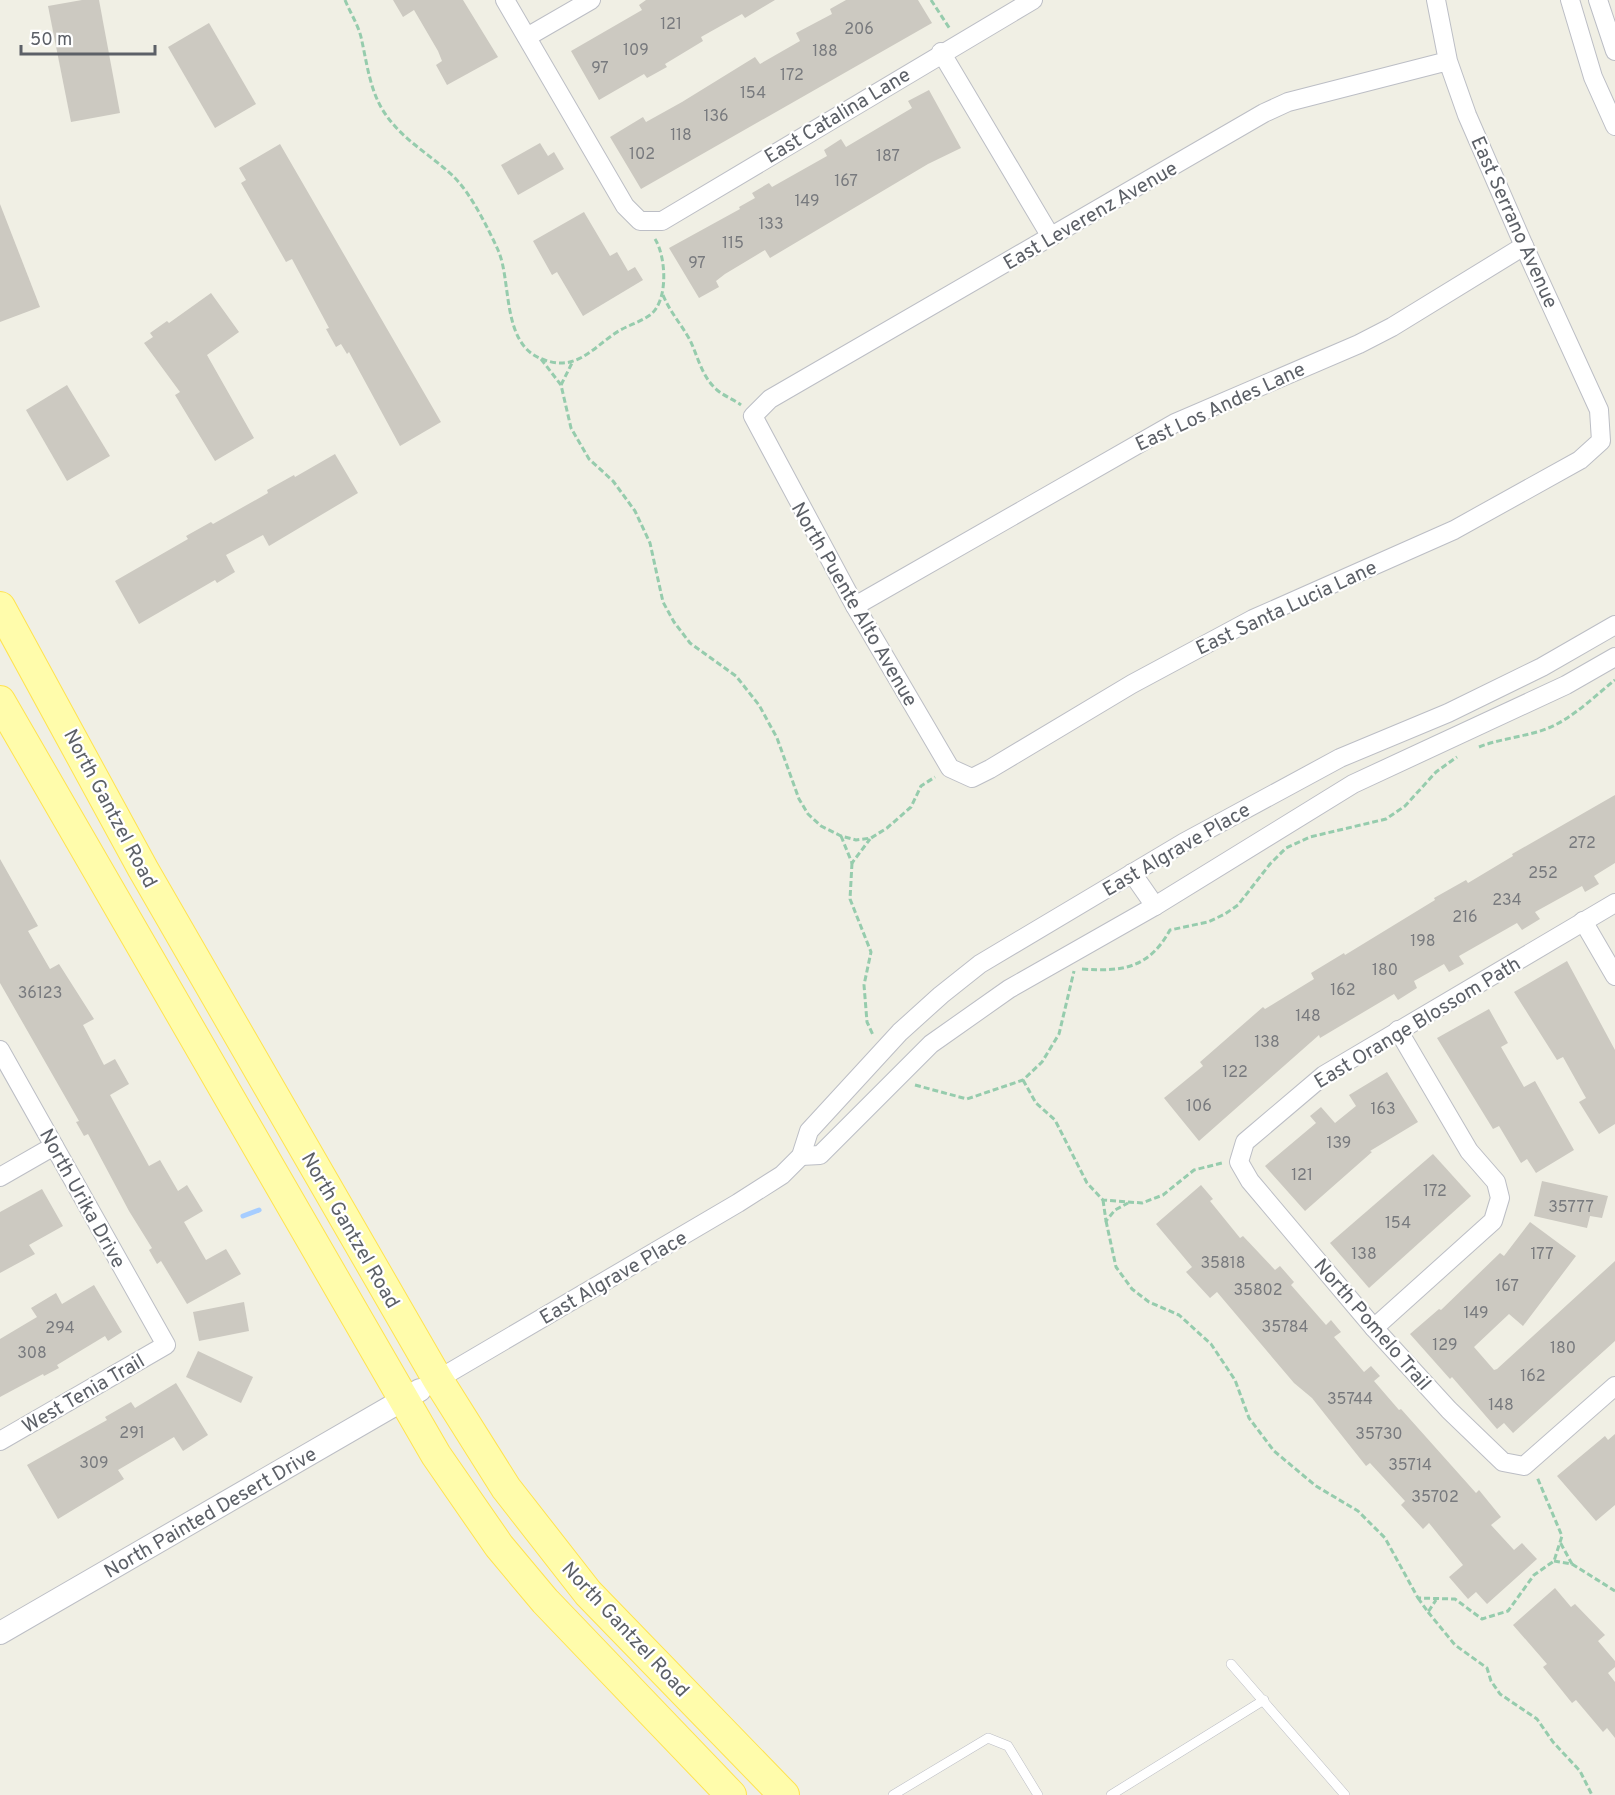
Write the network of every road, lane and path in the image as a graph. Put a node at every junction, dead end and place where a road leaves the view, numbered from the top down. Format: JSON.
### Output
{"nodes":[{"id":1,"x":345,"y":0,"type":"edge"},
{"id":2,"x":505,"y":0,"type":"edge"},
{"id":3,"x":591,"y":0,"type":"edge"},
{"id":4,"x":931,"y":0,"type":"edge"},
{"id":5,"x":1032,"y":0,"type":"edge"},
{"id":6,"x":1436,"y":0,"type":"edge"},
{"id":7,"x":1570,"y":0,"type":"edge"},
{"id":8,"x":1598,"y":0,"type":"edge"},
{"id":9,"x":527,"y":37,"type":"junction"},
{"id":10,"x":949,"y":47,"type":"junction"},
{"id":11,"x":1615,"y":51,"type":"edge"},
{"id":12,"x":1449,"y":61,"type":"junction"},
{"id":13,"x":1615,"y":126,"type":"edge"},
{"id":14,"x":640,"y":221,"type":"junction"},
{"id":15,"x":1051,"y":237,"type":"junction"},
{"id":16,"x":1524,"y":246,"type":"junction"},
{"id":17,"x":663,"y":295,"type":"junction"},
{"id":18,"x":541,"y":359,"type":"junction"},
{"id":19,"x":572,"y":363,"type":"junction"},
{"id":20,"x":561,"y":385,"type":"junction"},
{"id":21,"x":753,"y":416,"type":"junction"},
{"id":22,"x":1601,"y":441,"type":"joint"},
{"id":23,"x":855,"y":606,"type":"junction"},
{"id":24,"x":0,"y":607,"type":"edge"},
{"id":25,"x":1615,"y":625,"type":"edge"},
{"id":26,"x":1615,"y":657,"type":"edge"},
{"id":27,"x":0,"y":701,"type":"edge"},
{"id":28,"x":950,"y":768,"type":"junction"},
{"id":29,"x":841,"y":836,"type":"junction"},
{"id":30,"x":871,"y":838,"type":"junction"},
{"id":31,"x":1132,"y":873,"type":"junction"},
{"id":32,"x":1615,"y":903,"type":"edge"},
{"id":33,"x":1155,"y":906,"type":"junction"},
{"id":34,"x":1583,"y":921,"type":"junction"},
{"id":35,"x":1615,"y":976,"type":"edge"},
{"id":36,"x":1398,"y":1030,"type":"junction"},
{"id":37,"x":0,"y":1050,"type":"edge"},
{"id":38,"x":1023,"y":1080,"type":"dead end"},
{"id":39,"x":54,"y":1146,"type":"junction"},
{"id":40,"x":801,"y":1156,"type":"junction"},
{"id":41,"x":1239,"y":1162,"type":"junction"},
{"id":42,"x":0,"y":1177,"type":"edge"},
{"id":43,"x":1103,"y":1200,"type":"junction"},
{"id":44,"x":1129,"y":1203,"type":"junction"},
{"id":45,"x":1106,"y":1221,"type":"junction"},
{"id":46,"x":1374,"y":1328,"type":"junction"},
{"id":47,"x":166,"y":1346,"type":"joint"},
{"id":48,"x":1615,"y":1386,"type":"edge"},
{"id":49,"x":420,"y":1390,"type":"junction"},
{"id":50,"x":0,"y":1441,"type":"edge"},
{"id":51,"x":1524,"y":1466,"type":"junction"},
{"id":52,"x":1560,"y":1542,"type":"junction"},
{"id":53,"x":1554,"y":1561,"type":"junction"},
{"id":54,"x":1572,"y":1564,"type":"junction"},
{"id":55,"x":1615,"y":1592,"type":"edge"},
{"id":56,"x":1418,"y":1598,"type":"junction"},
{"id":57,"x":1436,"y":1599,"type":"junction"},
{"id":58,"x":1428,"y":1612,"type":"junction"},
{"id":59,"x":1,"y":1630,"type":"edge"},
{"id":60,"x":1231,"y":1664,"type":"dead end"},
{"id":61,"x":1264,"y":1700,"type":"junction"},
{"id":62,"x":731,"y":1795,"type":"edge"},
{"id":63,"x":784,"y":1795,"type":"edge"},
{"id":64,"x":893,"y":1795,"type":"edge"},
{"id":65,"x":1038,"y":1795,"type":"edge"},
{"id":66,"x":1111,"y":1795,"type":"edge"},
{"id":67,"x":1345,"y":1795,"type":"edge"},
{"id":68,"x":1592,"y":1795,"type":"edge"}],
"edges":[{"from":1,"to":18,"type":"path"},
{"from":2,"to":9,"type":"street"},
{"from":3,"to":9,"type":"street"},
{"from":4,"to":10,"type":"path"},
{"from":5,"to":10,"type":"street","name":"East Catalina Lane"},
{"from":6,"to":12,"type":"street","name":"East Serrano Avenue"},
{"from":7,"to":13,"type":"street"},
{"from":8,"to":11,"type":"street"},
{"from":9,"to":14,"type":"street"},
{"from":10,"to":14,"type":"street","name":"East Catalina Lane"},
{"from":10,"to":15,"type":"street"},
{"from":12,"to":15,"type":"street","name":"East Leverenz Avenue"},
{"from":12,"to":16,"type":"street","name":"East Serrano Avenue"},
{"from":14,"to":17,"type":"path"},
{"from":15,"to":21,"type":"street","name":"East Leverenz Avenue"},
{"from":16,"to":22,"type":"street","name":"East Serrano Avenue"},
{"from":16,"to":23,"type":"street","name":"East Los Andes Lane"},
{"from":17,"to":19,"type":"path"},
{"from":17,"to":21,"type":"path"},
{"from":18,"to":19,"type":"path"},
{"from":18,"to":20,"type":"path"},
{"from":19,"to":20,"type":"path"},
{"from":20,"to":29,"type":"path"},
{"from":21,"to":23,"type":"street","name":"North Puente Alto Avenue"},
{"from":22,"to":28,"type":"street","name":"East Santa Lucia Lane"},
{"from":23,"to":28,"type":"street","name":"North Puente Alto Avenue"},
{"from":24,"to":49,"type":"main road","name":"North Gantzel Road"},
{"from":25,"to":31,"type":"street","name":"East Algrave Place"},
{"from":26,"to":33,"type":"street","name":"East Algrave Place"},
{"from":27,"to":49,"type":"main road","name":"North Gantzel Road"},
{"from":28,"to":30,"type":"path"},
{"from":29,"to":30,"type":"path"},
{"from":29,"to":30,"type":"path"},
{"from":31,"to":33,"type":"street"},
{"from":31,"to":40,"type":"street","name":"East Algrave Place"},
{"from":32,"to":34,"type":"street","name":"East Orange Blossom Path"},
{"from":33,"to":40,"type":"street","name":"East Algrave Place"},
{"from":34,"to":35,"type":"street"},
{"from":34,"to":36,"type":"street","name":"East Orange Blossom Path"},
{"from":36,"to":41,"type":"street","name":"East Orange Blossom Path"},
{"from":36,"to":46,"type":"street"},
{"from":37,"to":39,"type":"street","name":"North Urika Drive"},
{"from":38,"to":43,"type":"path"},
{"from":39,"to":42,"type":"street"},
{"from":39,"to":47,"type":"street","name":"North Urika Drive"},
{"from":40,"to":49,"type":"street","name":"East Algrave Place"},
{"from":41,"to":44,"type":"path"},
{"from":41,"to":46,"type":"street","name":"North Pomelo Trail"},
{"from":43,"to":44,"type":"path"},
{"from":43,"to":45,"type":"path"},
{"from":44,"to":45,"type":"path"},
{"from":45,"to":56,"type":"path"},
{"from":46,"to":51,"type":"street","name":"North Pomelo Trail"},
{"from":47,"to":50,"type":"street","name":"West Tenia Trail"},
{"from":48,"to":51,"type":"street"},
{"from":49,"to":59,"type":"street","name":"North Painted Desert Drive"},
{"from":49,"to":62,"type":"main road","name":"North Gantzel Road"},
{"from":49,"to":63,"type":"main road","name":"North Gantzel Road"},
{"from":51,"to":52,"type":"path"},
{"from":52,"to":53,"type":"path"},
{"from":52,"to":54,"type":"path"},
{"from":53,"to":54,"type":"path"},
{"from":53,"to":57,"type":"path"},
{"from":54,"to":55,"type":"path"},
{"from":56,"to":57,"type":"path"},
{"from":56,"to":58,"type":"path"},
{"from":57,"to":58,"type":"path"},
{"from":58,"to":68,"type":"path"},
{"from":60,"to":61,"type":"lane"},
{"from":61,"to":66,"type":"lane"},
{"from":61,"to":67,"type":"lane"},
{"from":64,"to":65,"type":"lane"}]}
